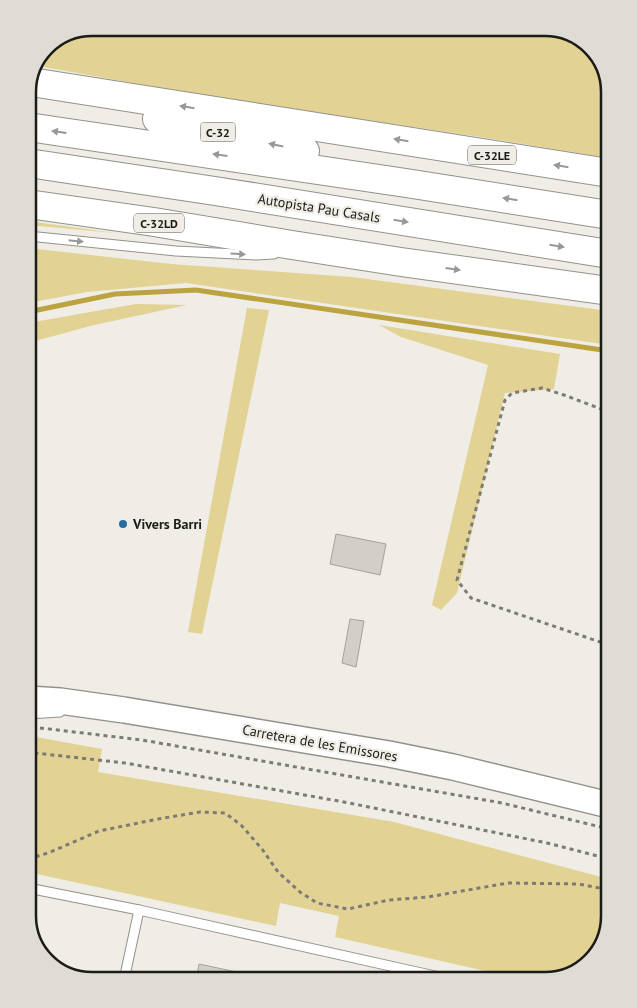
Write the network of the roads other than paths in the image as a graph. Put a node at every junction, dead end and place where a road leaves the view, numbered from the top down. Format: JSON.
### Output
{"nodes":[{"id":1,"x":37,"y":83,"type":"edge"},
{"id":2,"x":36,"y":93,"type":"edge"},
{"id":3,"x":36,"y":128,"type":"edge"},
{"id":4,"x":36,"y":165,"type":"edge"},
{"id":5,"x":601,"y":173,"type":"edge"},
{"id":6,"x":406,"y":182,"type":"junction"},
{"id":7,"x":36,"y":183,"type":"edge"},
{"id":8,"x":215,"y":191,"type":"junction"},
{"id":9,"x":36,"y":205,"type":"edge"},
{"id":10,"x":601,"y":214,"type":"edge"},
{"id":11,"x":36,"y":237,"type":"edge"},
{"id":12,"x":316,"y":248,"type":"junction"},
{"id":13,"x":601,"y":253,"type":"edge"},
{"id":14,"x":601,"y":290,"type":"edge"},
{"id":15,"x":36,"y":700,"type":"edge"},
{"id":16,"x":124,"y":710,"type":"junction"},
{"id":17,"x":36,"y":714,"type":"edge"},
{"id":18,"x":601,"y":803,"type":"edge"},
{"id":19,"x":36,"y":890,"type":"edge"},
{"id":20,"x":139,"y":910,"type":"junction"},
{"id":21,"x":126,"y":972,"type":"edge"},
{"id":22,"x":417,"y":972,"type":"edge"}],
"edges":[{"from":5,"to":1,"type":"highway","number":"C-32LE","one_way":true},
{"from":6,"to":2,"type":"highway","number":"C-32","one_way":true},
{"from":6,"to":3,"type":"highway","number":"C-32","one_way":true},
{"from":4,"to":8,"type":"highway","name":"Autopista Pau Casals"},
{"from":10,"to":6,"type":"highway","number":"C-32","one_way":true},
{"from":7,"to":8,"type":"highway"},
{"from":8,"to":13,"type":"highway","name":"Autopista Pau Casals","one_way":true},
{"from":9,"to":12,"type":"highway","number":"C-32LD"},
{"from":11,"to":12,"type":"lane","one_way":true},
{"from":12,"to":14,"type":"highway","number":"C-32LD","one_way":true},
{"from":15,"to":16,"type":"street","name":"Carretera de les Emissores"},
{"from":16,"to":17,"type":"lane"},
{"from":16,"to":18,"type":"street","name":"Carretera de les Emissores"},
{"from":19,"to":20,"type":"lane"},
{"from":20,"to":21,"type":"lane"},
{"from":20,"to":22,"type":"lane"}]}
